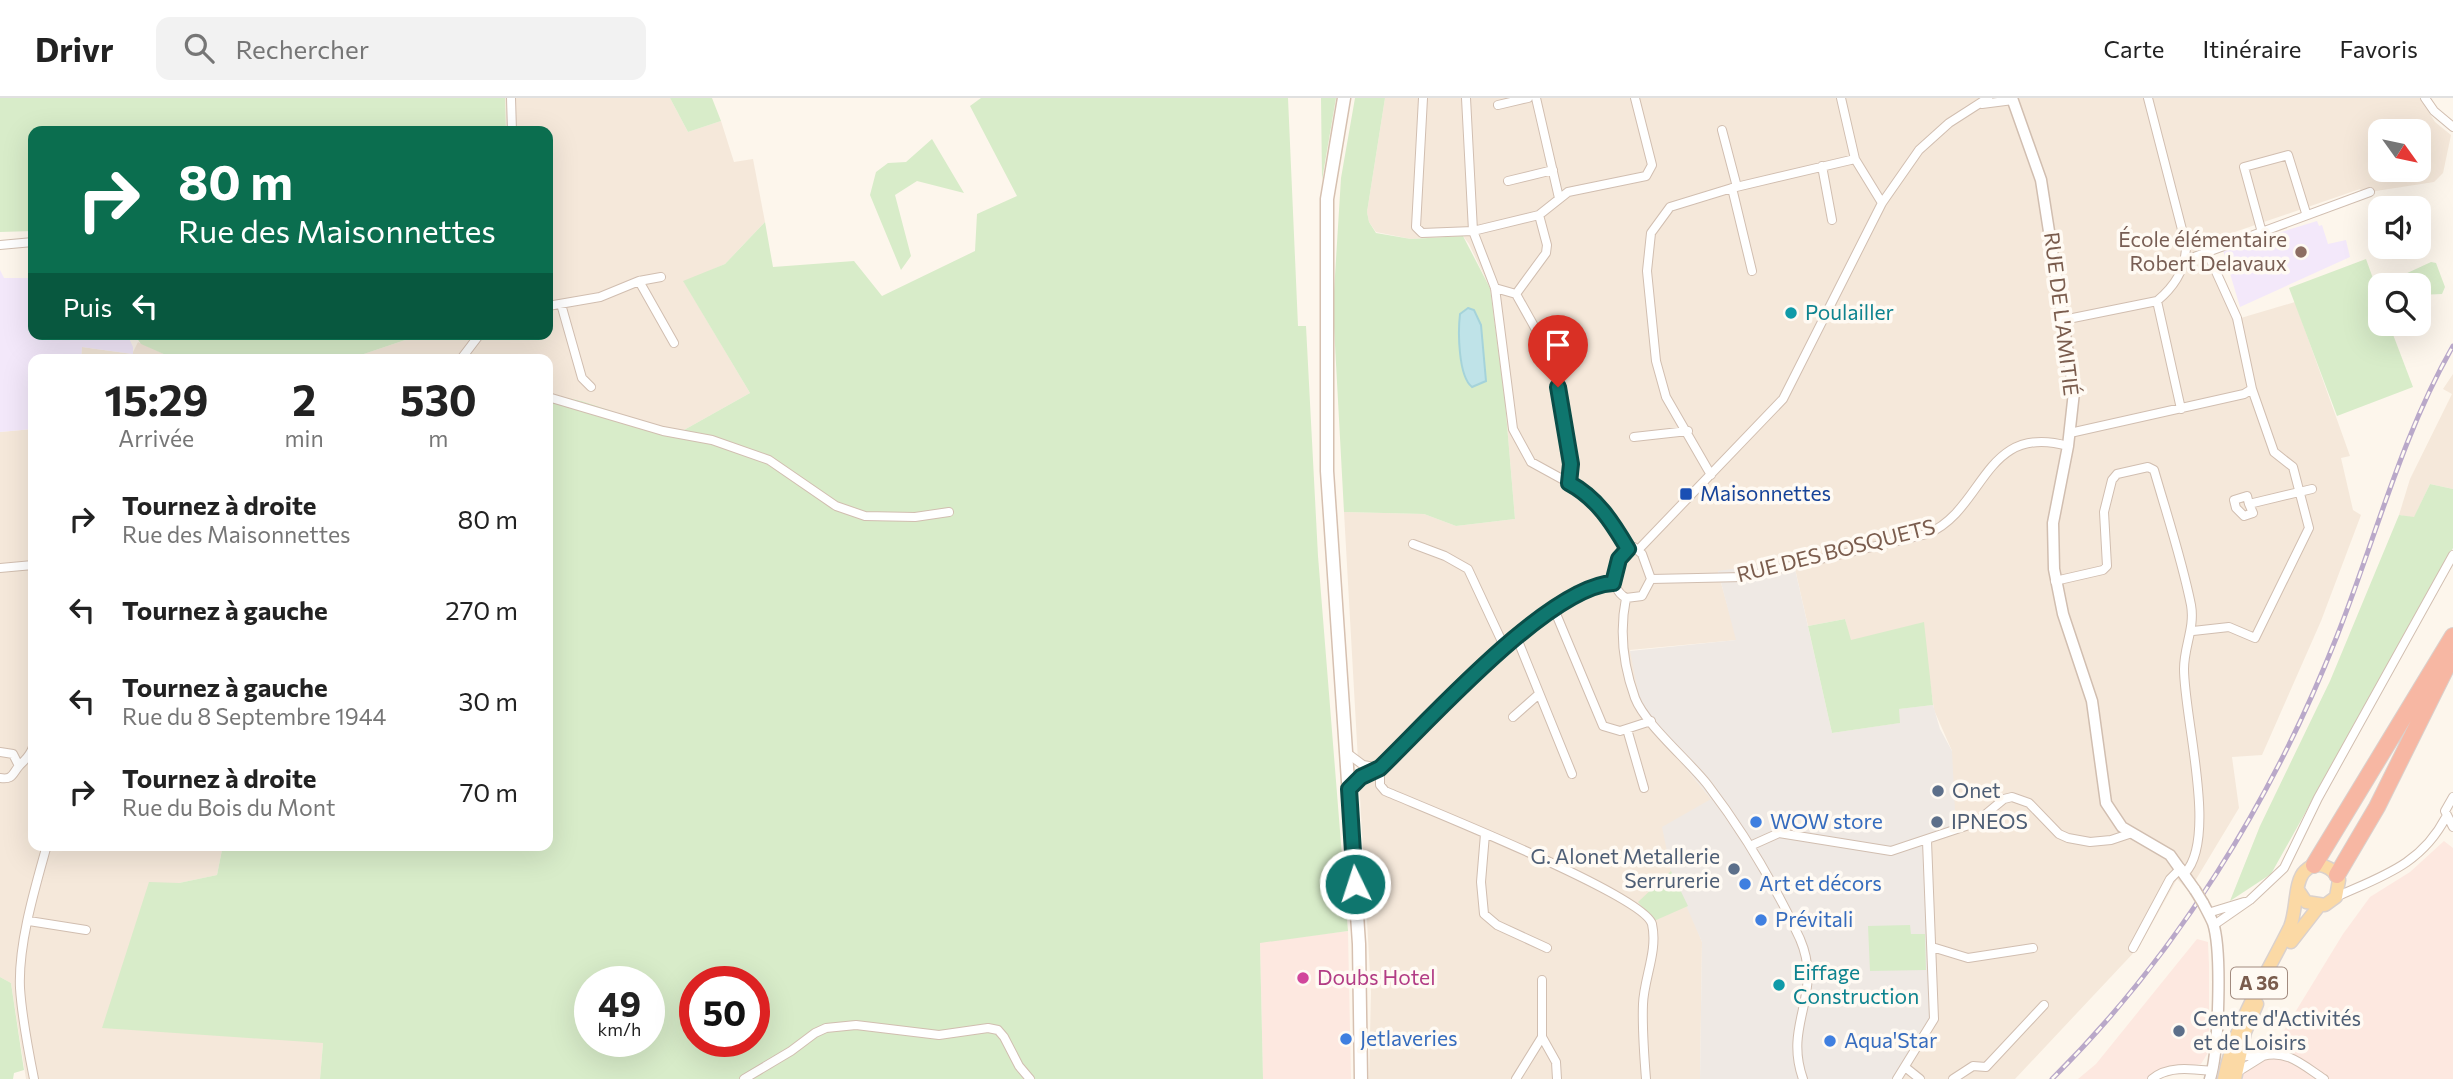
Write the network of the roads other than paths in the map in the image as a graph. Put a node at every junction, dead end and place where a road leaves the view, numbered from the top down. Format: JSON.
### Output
{"nodes":[{"id":1,"x":511,"y":98,"type":"edge"},
{"id":2,"x":1344,"y":98,"type":"edge"},
{"id":3,"x":1423,"y":98,"type":"edge"},
{"id":4,"x":1466,"y":98,"type":"edge"},
{"id":5,"x":1528,"y":98,"type":"edge"},
{"id":6,"x":1536,"y":98,"type":"edge"},
{"id":7,"x":1635,"y":98,"type":"edge"},
{"id":8,"x":1841,"y":98,"type":"edge"},
{"id":9,"x":1987,"y":98,"type":"edge"},
{"id":10,"x":2147,"y":98,"type":"edge"},
{"id":11,"x":2426,"y":98,"type":"edge"},
{"id":12,"x":2012,"y":99,"type":"edge"},
{"id":13,"x":1498,"y":105,"type":"dead end"},
{"id":14,"x":1975,"y":106,"type":"junction"},
{"id":15,"x":512,"y":126,"type":"edge"},
{"id":16,"x":2453,"y":127,"type":"edge"},
{"id":17,"x":1722,"y":130,"type":"dead end"},
{"id":18,"x":1855,"y":159,"type":"junction"},
{"id":19,"x":1822,"y":166,"type":"junction"},
{"id":20,"x":1553,"y":170,"type":"junction"},
{"id":21,"x":1508,"y":181,"type":"dead end"},
{"id":22,"x":1735,"y":188,"type":"junction"},
{"id":23,"x":2370,"y":192,"type":"dead end"},
{"id":24,"x":1559,"y":198,"type":"junction"},
{"id":25,"x":1882,"y":204,"type":"junction"},
{"id":26,"x":2306,"y":213,"type":"junction"},
{"id":27,"x":1539,"y":215,"type":"junction"},
{"id":28,"x":1832,"y":220,"type":"dead end"},
{"id":29,"x":2261,"y":229,"type":"junction"},
{"id":30,"x":1473,"y":231,"type":"junction"},
{"id":31,"x":28,"y":242,"type":"edge"},
{"id":32,"x":0,"y":245,"type":"edge"},
{"id":33,"x":2207,"y":254,"type":"junction"},
{"id":34,"x":2186,"y":260,"type":"junction"},
{"id":35,"x":1752,"y":271,"type":"dead end"},
{"id":36,"x":660,"y":277,"type":"dead end"},
{"id":37,"x":639,"y":281,"type":"junction"},
{"id":38,"x":1495,"y":288,"type":"junction"},
{"id":39,"x":1516,"y":294,"type":"junction"},
{"id":40,"x":2157,"y":301,"type":"junction"},
{"id":41,"x":561,"y":304,"type":"junction"},
{"id":42,"x":553,"y":305,"type":"edge"},
{"id":43,"x":2063,"y":320,"type":"junction"},
{"id":44,"x":475,"y":340,"type":"edge"},
{"id":45,"x":674,"y":343,"type":"dead end"},
{"id":46,"x":465,"y":354,"type":"edge"},
{"id":47,"x":591,"y":387,"type":"dead end"},
{"id":48,"x":2252,"y":388,"type":"junction"},
{"id":49,"x":553,"y":398,"type":"edge"},
{"id":50,"x":2180,"y":409,"type":"junction"},
{"id":51,"x":1688,"y":431,"type":"junction"},
{"id":52,"x":2070,"y":433,"type":"junction"},
{"id":53,"x":1634,"y":437,"type":"dead end"},
{"id":54,"x":2068,"y":446,"type":"junction"},
{"id":55,"x":1711,"y":475,"type":"junction"},
{"id":56,"x":1569,"y":483,"type":"junction"},
{"id":57,"x":2312,"y":489,"type":"dead end"},
{"id":58,"x":2300,"y":492,"type":"junction"},
{"id":59,"x":2249,"y":504,"type":"dead end"},
{"id":60,"x":949,"y":512,"type":"dead end"},
{"id":61,"x":1413,"y":544,"type":"dead end"},
{"id":62,"x":1628,"y":549,"type":"junction"},
{"id":63,"x":1639,"y":549,"type":"junction"},
{"id":64,"x":2453,"y":555,"type":"edge"},
{"id":65,"x":28,"y":565,"type":"edge"},
{"id":66,"x":0,"y":568,"type":"edge"},
{"id":67,"x":1651,"y":579,"type":"junction"},
{"id":68,"x":2055,"y":581,"type":"junction"},
{"id":69,"x":1613,"y":583,"type":"junction"},
{"id":70,"x":1626,"y":598,"type":"junction"},
{"id":71,"x":1554,"y":609,"type":"junction"},
{"id":72,"x":2193,"y":631,"type":"junction"},
{"id":73,"x":1516,"y":636,"type":"junction"},
{"id":74,"x":2453,"y":636,"type":"edge"},
{"id":75,"x":1504,"y":646,"type":"junction"},
{"id":76,"x":2453,"y":655,"type":"edge"},
{"id":77,"x":1539,"y":694,"type":"junction"},
{"id":78,"x":1513,"y":717,"type":"dead end"},
{"id":79,"x":1651,"y":721,"type":"junction"},
{"id":80,"x":1627,"y":729,"type":"junction"},
{"id":81,"x":0,"y":752,"type":"edge"},
{"id":82,"x":1347,"y":754,"type":"junction"},
{"id":83,"x":28,"y":758,"type":"edge"},
{"id":84,"x":19,"y":766,"type":"junction"},
{"id":85,"x":1380,"y":768,"type":"junction"},
{"id":86,"x":1572,"y":774,"type":"dead end"},
{"id":87,"x":0,"y":778,"type":"edge"},
{"id":88,"x":1644,"y":788,"type":"dead end"},
{"id":89,"x":1349,"y":789,"type":"junction"},
{"id":90,"x":2453,"y":797,"type":"edge"},
{"id":91,"x":2446,"y":817,"type":"junction"},
{"id":92,"x":2453,"y":829,"type":"edge"},
{"id":93,"x":2132,"y":833,"type":"junction"},
{"id":94,"x":1485,"y":834,"type":"junction"},
{"id":95,"x":2435,"y":837,"type":"junction"},
{"id":96,"x":1927,"y":841,"type":"junction"},
{"id":97,"x":1750,"y":846,"type":"junction"},
{"id":98,"x":45,"y":851,"type":"edge"},
{"id":99,"x":2314,"y":865,"type":"junction"},
{"id":100,"x":2183,"y":870,"type":"junction"},
{"id":101,"x":2338,"y":878,"type":"junction"},
{"id":102,"x":2356,"y":887,"type":"junction"},
{"id":103,"x":2298,"y":890,"type":"junction"},
{"id":104,"x":2336,"y":897,"type":"junction"},
{"id":105,"x":2250,"y":900,"type":"junction"},
{"id":106,"x":2319,"y":906,"type":"junction"},
{"id":107,"x":2206,"y":908,"type":"junction"},
{"id":108,"x":29,"y":921,"type":"junction"},
{"id":109,"x":2214,"y":925,"type":"junction"},
{"id":110,"x":86,"y":930,"type":"dead end"},
{"id":111,"x":1932,"y":947,"type":"junction"},
{"id":112,"x":1547,"y":948,"type":"dead end"},
{"id":113,"x":2033,"y":948,"type":"dead end"},
{"id":114,"x":2133,"y":948,"type":"dead end"},
{"id":115,"x":1542,"y":980,"type":"dead end"},
{"id":116,"x":2044,"y":1005,"type":"dead end"},
{"id":117,"x":1542,"y":1037,"type":"junction"},
{"id":118,"x":2239,"y":1056,"type":"junction"},
{"id":119,"x":2263,"y":1056,"type":"junction"},
{"id":120,"x":1905,"y":1067,"type":"junction"},
{"id":121,"x":2211,"y":1075,"type":"edge"},
{"id":122,"x":2230,"y":1078,"type":"edge"},
{"id":123,"x":34,"y":1079,"type":"edge"},
{"id":124,"x":744,"y":1079,"type":"edge"},
{"id":125,"x":1030,"y":1079,"type":"edge"},
{"id":126,"x":1361,"y":1079,"type":"edge"},
{"id":127,"x":1516,"y":1079,"type":"edge"},
{"id":128,"x":1557,"y":1079,"type":"edge"},
{"id":129,"x":1646,"y":1079,"type":"edge"},
{"id":130,"x":1803,"y":1079,"type":"edge"},
{"id":131,"x":1897,"y":1079,"type":"edge"},
{"id":132,"x":1920,"y":1079,"type":"edge"},
{"id":133,"x":1953,"y":1079,"type":"edge"},
{"id":134,"x":2152,"y":1079,"type":"edge"},
{"id":135,"x":2324,"y":1079,"type":"edge"}],
"edges":[{"from":1,"to":15,"type":"street"},
{"from":2,"to":82,"type":"main road"},
{"from":3,"to":30,"type":"street"},
{"from":4,"to":30,"type":"street"},
{"from":5,"to":13,"type":"street"},
{"from":6,"to":20,"type":"street"},
{"from":7,"to":24,"type":"street"},
{"from":8,"to":18,"type":"street"},
{"from":9,"to":14,"type":"street"},
{"from":10,"to":34,"type":"street"},
{"from":11,"to":16,"type":"street"},
{"from":12,"to":14,"type":"street"},
{"from":12,"to":43,"type":"street","name":"RUE DE L'AMITIÉ"},
{"from":14,"to":25,"type":"street"},
{"from":17,"to":22,"type":"street"},
{"from":18,"to":19,"type":"street"},
{"from":18,"to":25,"type":"street"},
{"from":19,"to":22,"type":"street"},
{"from":19,"to":28,"type":"street"},
{"from":20,"to":21,"type":"street"},
{"from":20,"to":24,"type":"street"},
{"from":22,"to":35,"type":"street"},
{"from":22,"to":51,"type":"street"},
{"from":23,"to":26,"type":"street"},
{"from":24,"to":27,"type":"street"},
{"from":25,"to":55,"type":"street"},
{"from":26,"to":29,"type":"street"},
{"from":26,"to":29,"type":"street"},
{"from":27,"to":30,"type":"street"},
{"from":27,"to":39,"type":"street"},
{"from":29,"to":33,"type":"street"},
{"from":30,"to":38,"type":"street"},
{"from":31,"to":32,"type":"street"},
{"from":33,"to":34,"type":"street"},
{"from":33,"to":48,"type":"street"},
{"from":34,"to":40,"type":"street"},
{"from":36,"to":37,"type":"street"},
{"from":37,"to":41,"type":"street"},
{"from":37,"to":45,"type":"street"},
{"from":38,"to":39,"type":"street"},
{"from":38,"to":56,"type":"street"},
{"from":39,"to":56,"type":"street"},
{"from":40,"to":43,"type":"street"},
{"from":40,"to":50,"type":"street"},
{"from":41,"to":42,"type":"street"},
{"from":41,"to":47,"type":"street"},
{"from":43,"to":52,"type":"street","name":"RUE DE L'AMITIÉ"},
{"from":44,"to":46,"type":"street"},
{"from":48,"to":50,"type":"street"},
{"from":48,"to":58,"type":"street"},
{"from":49,"to":60,"type":"street"},
{"from":50,"to":52,"type":"street"},
{"from":51,"to":53,"type":"street"},
{"from":51,"to":55,"type":"street"},
{"from":52,"to":54,"type":"street","name":"RUE DE L'AMITIÉ"},
{"from":54,"to":67,"type":"street","name":"RUE DES BOSQUETS"},
{"from":54,"to":68,"type":"street","name":"RUE DE L'AMITIÉ"},
{"from":55,"to":63,"type":"street"},
{"from":56,"to":62,"type":"street"},
{"from":57,"to":58,"type":"street"},
{"from":58,"to":59,"type":"street"},
{"from":58,"to":72,"type":"street"},
{"from":61,"to":75,"type":"street"},
{"from":62,"to":63,"type":"street"},
{"from":62,"to":69,"type":"street"},
{"from":63,"to":67,"type":"street"},
{"from":64,"to":105,"type":"street"},
{"from":65,"to":66,"type":"street"},
{"from":67,"to":70,"type":"street"},
{"from":68,"to":72,"type":"street"},
{"from":68,"to":93,"type":"street","name":"RUE DE L'AMITIÉ"},
{"from":69,"to":70,"type":"street"},
{"from":69,"to":71,"type":"street"},
{"from":70,"to":79,"type":"street"},
{"from":71,"to":73,"type":"street"},
{"from":71,"to":80,"type":"street"},
{"from":72,"to":100,"type":"street"},
{"from":73,"to":75,"type":"street"},
{"from":73,"to":77,"type":"street"},
{"from":74,"to":99,"type":"highway","number":"A 36"},
{"from":75,"to":85,"type":"street"},
{"from":76,"to":101,"type":"highway"},
{"from":77,"to":78,"type":"street"},
{"from":77,"to":86,"type":"street"},
{"from":79,"to":80,"type":"street"},
{"from":79,"to":97,"type":"street"},
{"from":80,"to":88,"type":"street"},
{"from":81,"to":84,"type":"street"},
{"from":82,"to":85,"type":"street"},
{"from":82,"to":89,"type":"main road"},
{"from":83,"to":84,"type":"street"},
{"from":84,"to":87,"type":"street"},
{"from":85,"to":89,"type":"street"},
{"from":85,"to":94,"type":"street"},
{"from":89,"to":126,"type":"main road"},
{"from":90,"to":91,"type":"street"},
{"from":91,"to":92,"type":"street"},
{"from":91,"to":95,"type":"street"},
{"from":92,"to":95,"type":"street"},
{"from":93,"to":96,"type":"street"},
{"from":93,"to":100,"type":"street","name":"RUE DE L'AMITIÉ"},
{"from":94,"to":112,"type":"street"},
{"from":94,"to":129,"type":"street"},
{"from":95,"to":102,"type":"street"},
{"from":96,"to":97,"type":"street"},
{"from":96,"to":111,"type":"street"},
{"from":97,"to":130,"type":"street"},
{"from":98,"to":108,"type":"street"},
{"from":99,"to":101,"type":"main road"},
{"from":99,"to":103,"type":"main road","number":"A 36"},
{"from":100,"to":107,"type":"street","name":"RUE DE L'AMITIÉ","bridge":true},
{"from":100,"to":114,"type":"street"},
{"from":101,"to":102,"type":"street"},
{"from":101,"to":104,"type":"main road"},
{"from":102,"to":104,"type":"street"},
{"from":103,"to":106,"type":"main road"},
{"from":103,"to":122,"type":"main road","number":"A 36"},
{"from":104,"to":106,"type":"main road","number":"A 36"},
{"from":105,"to":107,"type":"street"},
{"from":105,"to":109,"type":"street"},
{"from":106,"to":118,"type":"main road","number":"A 36"},
{"from":107,"to":109,"type":"street","name":"RUE DE L'AMITIÉ"},
{"from":108,"to":110,"type":"street"},
{"from":108,"to":123,"type":"street"},
{"from":109,"to":121,"type":"street","name":"RUE DE L'AMITIÉ"},
{"from":111,"to":113,"type":"street"},
{"from":111,"to":120,"type":"street"},
{"from":115,"to":117,"type":"street"},
{"from":116,"to":133,"type":"street"},
{"from":117,"to":127,"type":"street"},
{"from":117,"to":128,"type":"street"},
{"from":118,"to":119,"type":"street"},
{"from":118,"to":122,"type":"main road","number":"A 36"},
{"from":119,"to":122,"type":"street"},
{"from":119,"to":135,"type":"street"},
{"from":120,"to":131,"type":"street"},
{"from":120,"to":132,"type":"street"},
{"from":121,"to":134,"type":"street"},
{"from":124,"to":125,"type":"street"}]}
